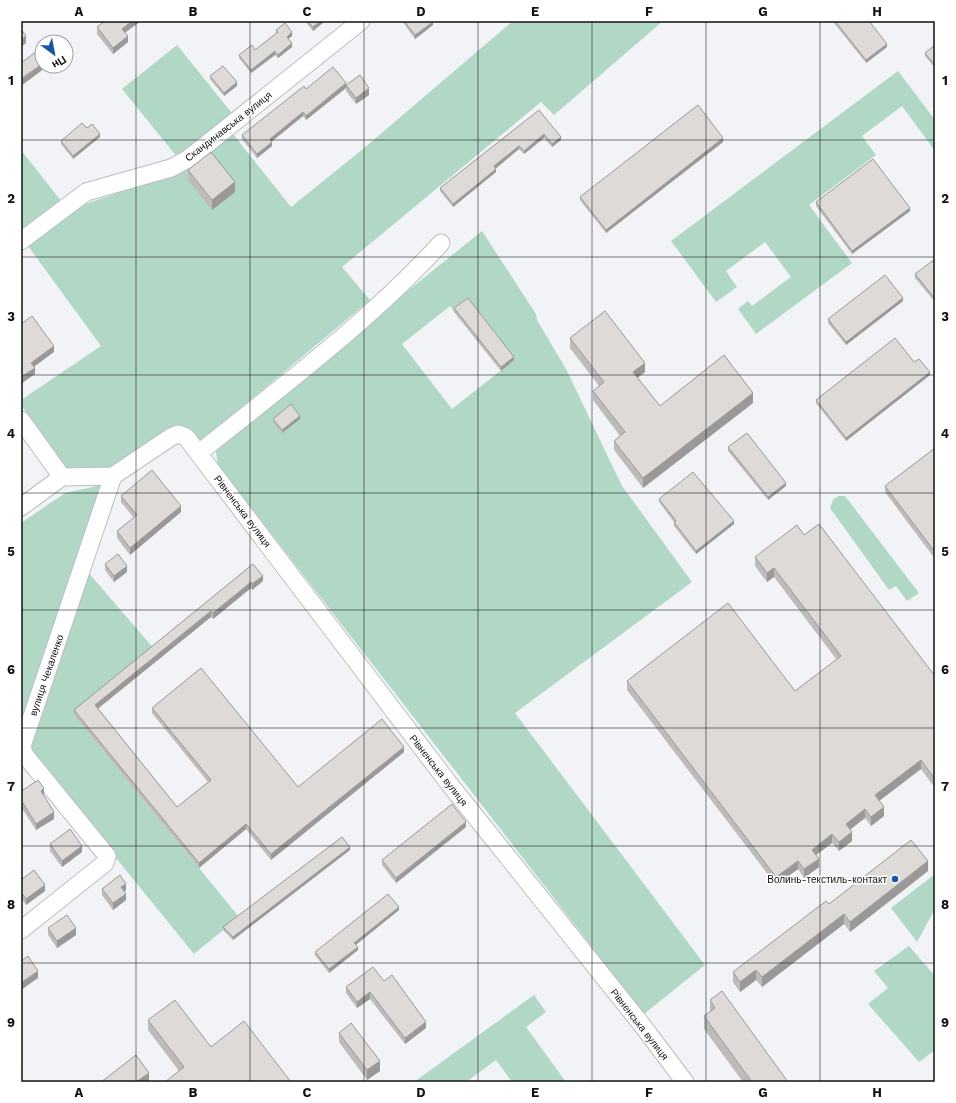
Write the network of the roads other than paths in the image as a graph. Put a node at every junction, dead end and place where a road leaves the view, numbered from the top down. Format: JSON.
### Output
{"nodes":[{"id":1,"x":361,"y":21,"type":"edge"},
{"id":2,"x":21,"y":241,"type":"edge"},
{"id":3,"x":441,"y":243,"type":"dead end"},
{"id":4,"x":21,"y":420,"type":"edge"},
{"id":5,"x":199,"y":453,"type":"junction"},
{"id":6,"x":113,"y":476,"type":"junction"},
{"id":7,"x":62,"y":477,"type":"junction"},
{"id":8,"x":21,"y":507,"type":"edge"},
{"id":9,"x":21,"y":930,"type":"edge"},
{"id":10,"x":685,"y":1082,"type":"edge"}],
"edges":[{"from":1,"to":2,"type":"street","name":"Скандинавська вулиця"},
{"from":3,"to":5,"type":"street"},
{"from":4,"to":7,"type":"street"},
{"from":5,"to":6,"type":"street","name":"Рівненська вулиця"},
{"from":5,"to":10,"type":"street","name":"Рівненська вулиця"},
{"from":6,"to":7,"type":"street"},
{"from":6,"to":9,"type":"street","name":"вулиця Чекаленко"},
{"from":7,"to":8,"type":"street"}]}
